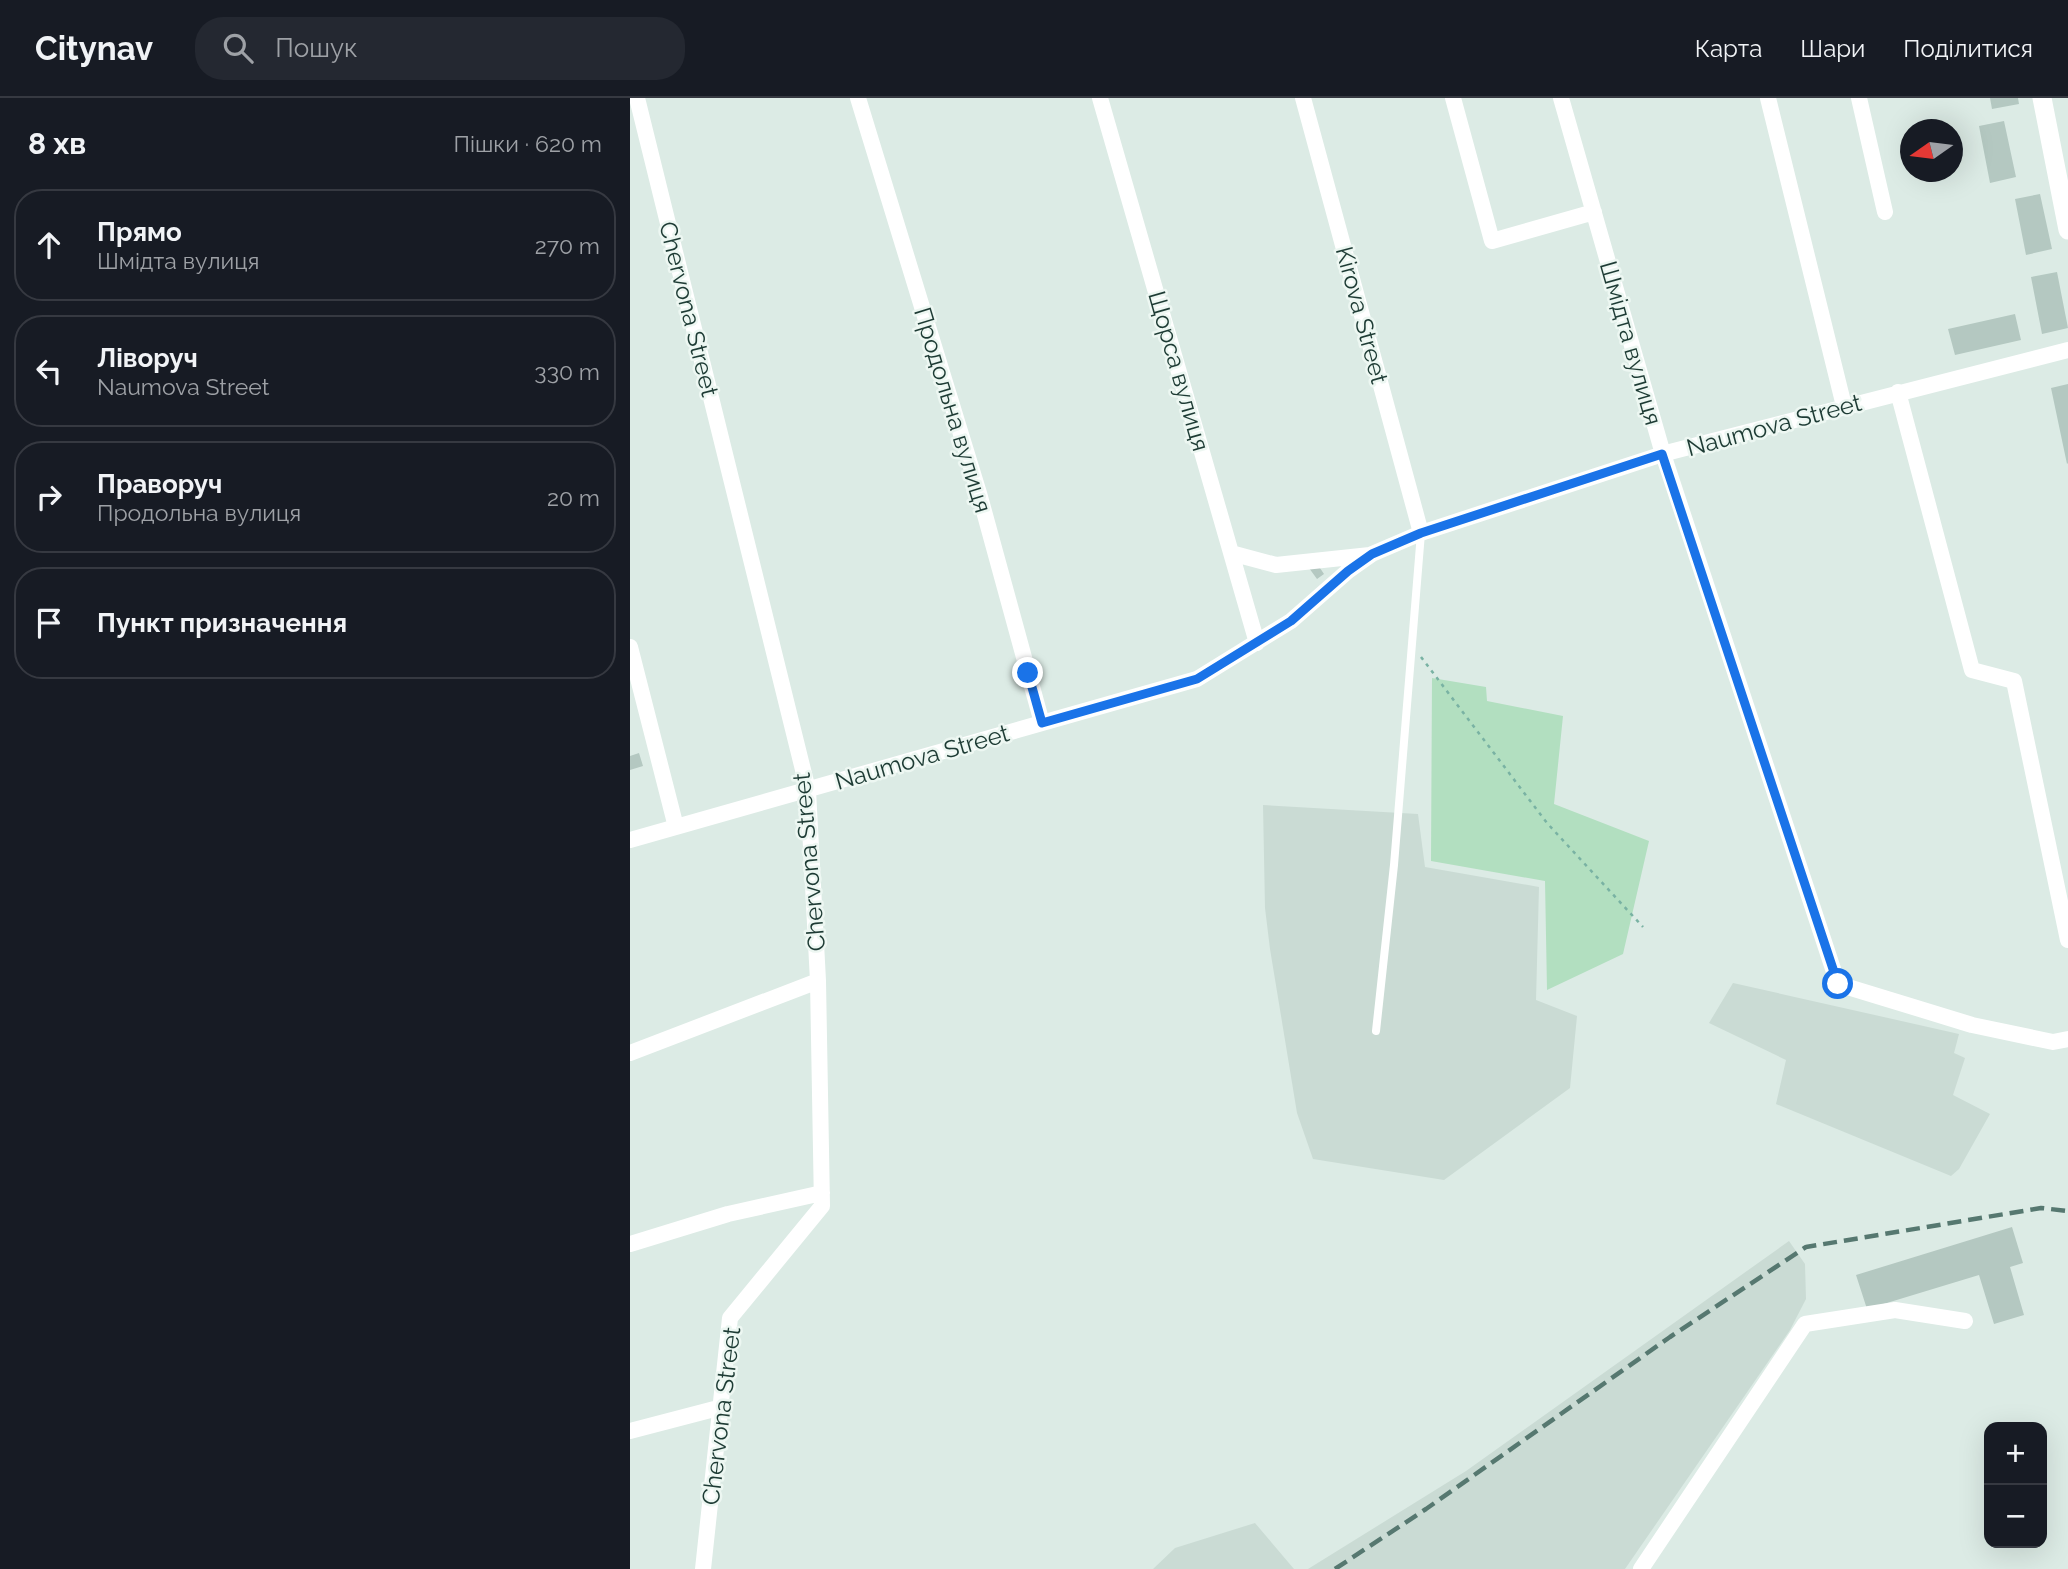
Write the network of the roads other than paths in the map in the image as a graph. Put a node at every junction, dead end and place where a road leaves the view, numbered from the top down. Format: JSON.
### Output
{"nodes":[{"id":1,"x":637,"y":98,"type":"edge"},
{"id":2,"x":858,"y":98,"type":"edge"},
{"id":3,"x":1100,"y":98,"type":"edge"},
{"id":4,"x":1303,"y":98,"type":"edge"},
{"id":5,"x":1453,"y":98,"type":"edge"},
{"id":6,"x":1561,"y":98,"type":"edge"},
{"id":7,"x":1768,"y":98,"type":"edge"},
{"id":8,"x":1859,"y":98,"type":"edge"},
{"id":9,"x":2042,"y":98,"type":"edge"},
{"id":10,"x":1594,"y":212,"type":"junction"},
{"id":11,"x":1885,"y":212,"type":"dead end"},
{"id":12,"x":2068,"y":230,"type":"edge"},
{"id":13,"x":2068,"y":350,"type":"edge"},
{"id":14,"x":1898,"y":392,"type":"junction"},
{"id":15,"x":1844,"y":406,"type":"junction"},
{"id":16,"x":1662,"y":454,"type":"junction"},
{"id":17,"x":1421,"y":533,"type":"junction"},
{"id":18,"x":1231,"y":553,"type":"junction"},
{"id":19,"x":1372,"y":554,"type":"junction"},
{"id":20,"x":1257,"y":643,"type":"junction"},
{"id":21,"x":630,"y":647,"type":"edge"},
{"id":22,"x":1042,"y":723,"type":"junction"},
{"id":23,"x":808,"y":790,"type":"junction"},
{"id":24,"x":676,"y":827,"type":"junction"},
{"id":25,"x":630,"y":840,"type":"edge"},
{"id":26,"x":2068,"y":940,"type":"edge"},
{"id":27,"x":818,"y":981,"type":"junction"},
{"id":28,"x":1377,"y":1031,"type":"dead end"},
{"id":29,"x":2068,"y":1040,"type":"edge"},
{"id":30,"x":630,"y":1053,"type":"edge"},
{"id":31,"x":822,"y":1193,"type":"junction"},
{"id":32,"x":630,"y":1244,"type":"edge"},
{"id":33,"x":1965,"y":1321,"type":"dead end"},
{"id":34,"x":722,"y":1407,"type":"junction"},
{"id":35,"x":630,"y":1431,"type":"edge"},
{"id":36,"x":703,"y":1569,"type":"edge"},
{"id":37,"x":1642,"y":1569,"type":"edge"}],
"edges":[{"from":1,"to":23,"type":"street","name":"Chervona Street"},
{"from":2,"to":22,"type":"street","name":"Продольна вулиця"},
{"from":3,"to":18,"type":"street","name":"Щорса вулиця"},
{"from":4,"to":17,"type":"street","name":"Kirova Street"},
{"from":5,"to":10,"type":"street"},
{"from":6,"to":10,"type":"street","name":"Шмідта вулиця"},
{"from":7,"to":15,"type":"street"},
{"from":8,"to":11,"type":"street"},
{"from":9,"to":12,"type":"street"},
{"from":10,"to":16,"type":"street","name":"Шмідта вулиця"},
{"from":13,"to":14,"type":"street","name":"Naumova Street"},
{"from":14,"to":15,"type":"street","name":"Naumova Street"},
{"from":14,"to":26,"type":"street"},
{"from":15,"to":16,"type":"street","name":"Naumova Street"},
{"from":16,"to":17,"type":"street","name":"Naumova Street"},
{"from":16,"to":29,"type":"street","name":"Шмідта вулиця"},
{"from":17,"to":19,"type":"street","name":"Naumova Street"},
{"from":17,"to":28,"type":"lane"},
{"from":18,"to":19,"type":"street"},
{"from":18,"to":20,"type":"street","name":"Щорса вулиця"},
{"from":19,"to":20,"type":"street","name":"Naumova Street"},
{"from":20,"to":22,"type":"street","name":"Naumova Street"},
{"from":21,"to":24,"type":"street"},
{"from":22,"to":23,"type":"street","name":"Naumova Street"},
{"from":23,"to":24,"type":"street","name":"Naumova Street"},
{"from":23,"to":27,"type":"street","name":"Chervona Street"},
{"from":24,"to":25,"type":"street","name":"Naumova Street"},
{"from":27,"to":30,"type":"street"},
{"from":27,"to":31,"type":"street","name":"Chervona Street"},
{"from":31,"to":32,"type":"street"},
{"from":31,"to":34,"type":"street","name":"Chervona Street"},
{"from":33,"to":37,"type":"street"},
{"from":34,"to":35,"type":"street"},
{"from":34,"to":36,"type":"street","name":"Chervona Street"}]}
